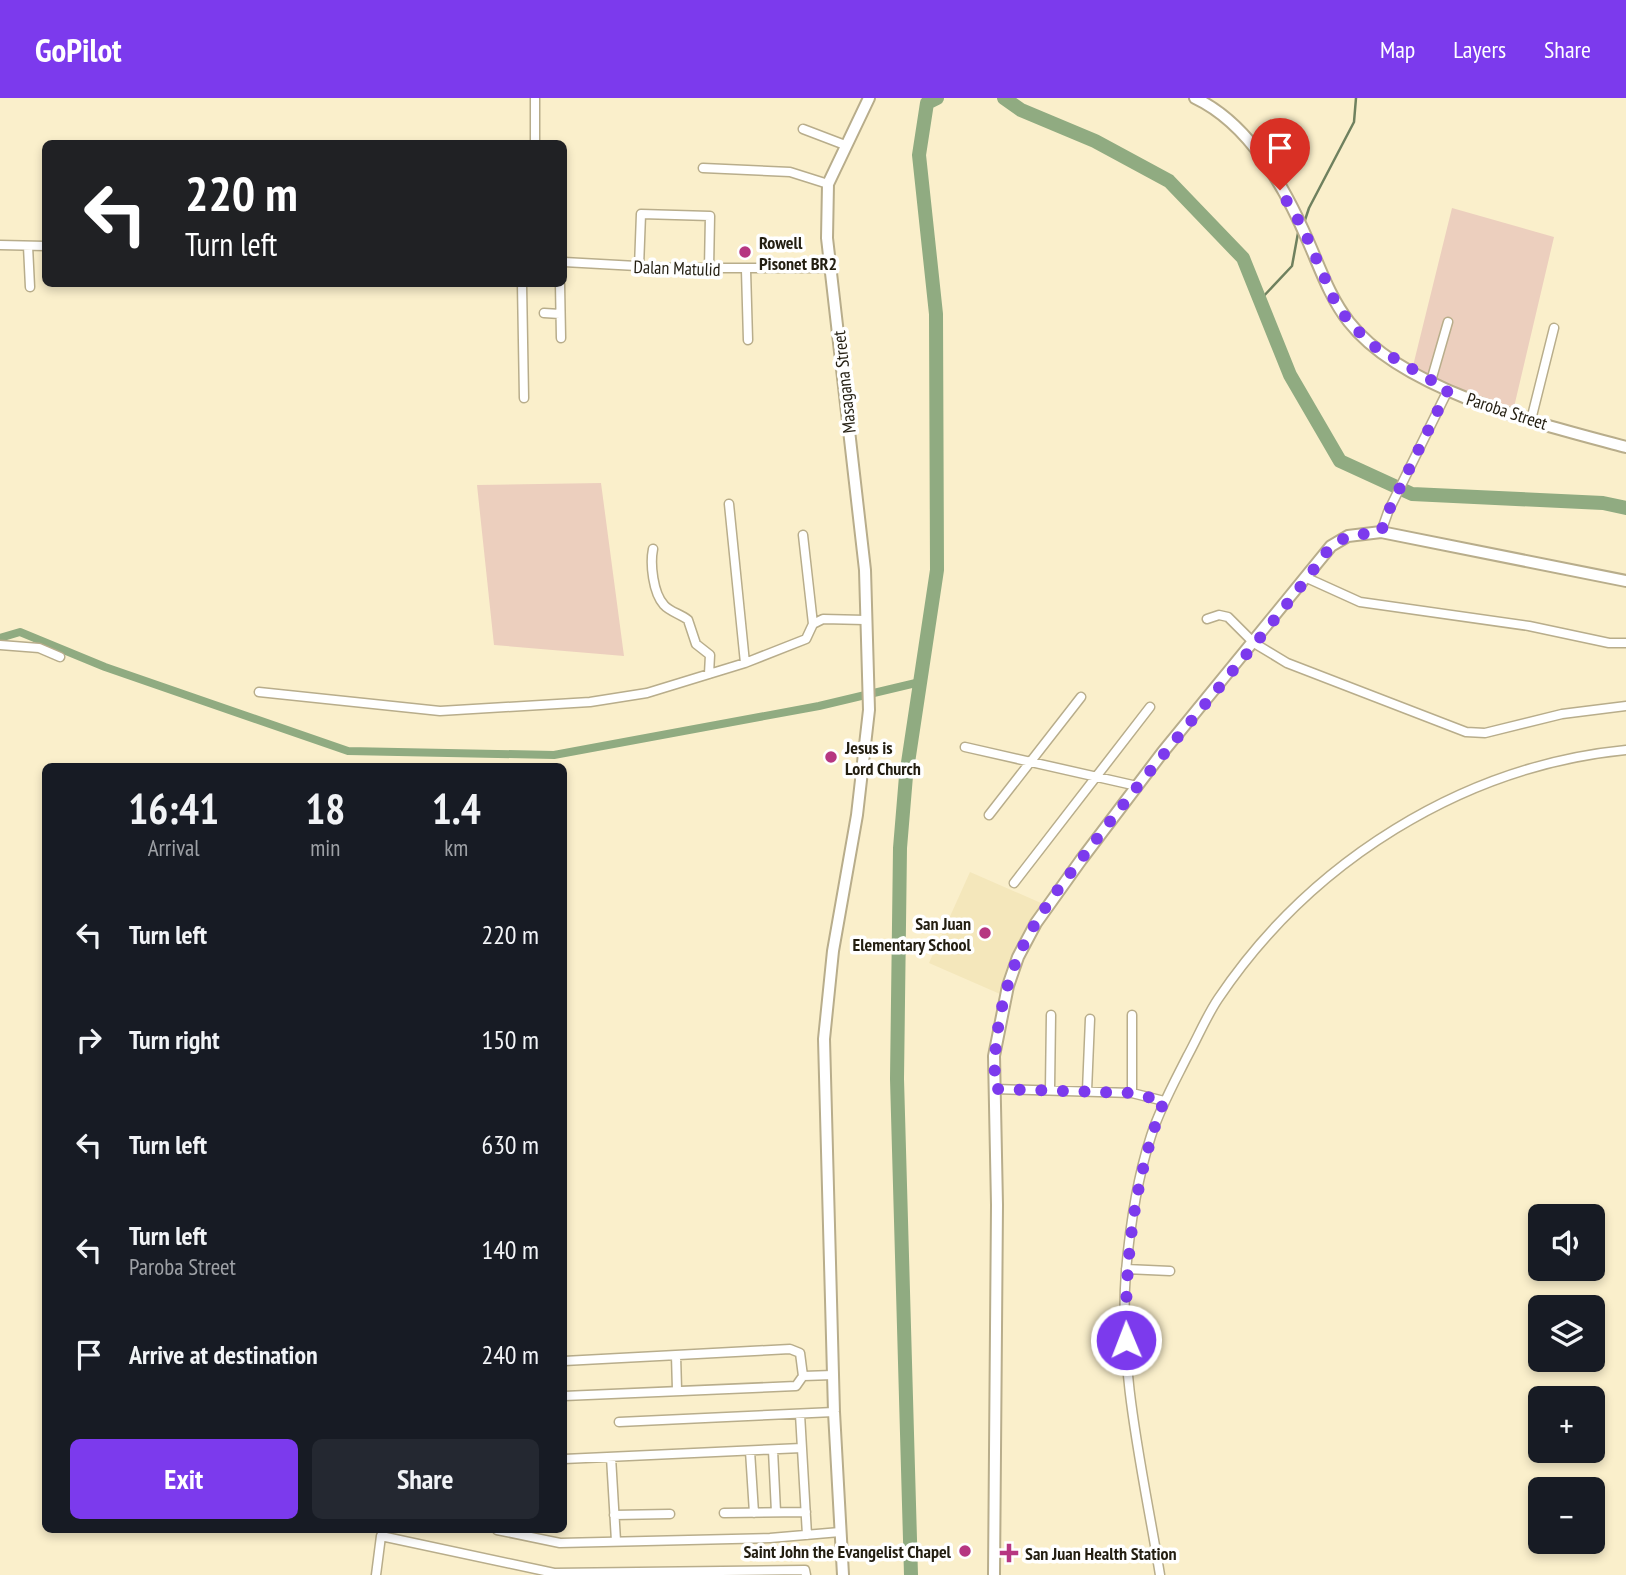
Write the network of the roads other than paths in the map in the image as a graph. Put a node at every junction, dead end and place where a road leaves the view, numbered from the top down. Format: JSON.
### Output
{"nodes":[{"id":1,"x":869,"y":98,"type":"edge"},
{"id":2,"x":1195,"y":98,"type":"edge"},
{"id":3,"x":535,"y":99,"type":"edge"},
{"id":4,"x":803,"y":129,"type":"dead end"},
{"id":5,"x":534,"y":140,"type":"edge"},
{"id":6,"x":845,"y":145,"type":"junction"},
{"id":7,"x":703,"y":169,"type":"dead end"},
{"id":8,"x":828,"y":184,"type":"junction"},
{"id":9,"x":0,"y":245,"type":"edge"},
{"id":10,"x":28,"y":246,"type":"junction"},
{"id":11,"x":42,"y":246,"type":"edge"},
{"id":12,"x":567,"y":262,"type":"edge"},
{"id":13,"x":639,"y":267,"type":"junction"},
{"id":14,"x":832,"y":268,"type":"junction"},
{"id":15,"x":709,"y":269,"type":"junction"},
{"id":16,"x":746,"y":270,"type":"junction"},
{"id":17,"x":30,"y":287,"type":"dead end"},
{"id":18,"x":522,"y":287,"type":"edge"},
{"id":19,"x":560,"y":287,"type":"edge"},
{"id":20,"x":544,"y":313,"type":"dead end"},
{"id":21,"x":560,"y":314,"type":"junction"},
{"id":22,"x":1448,"y":322,"type":"dead end"},
{"id":23,"x":1554,"y":328,"type":"dead end"},
{"id":24,"x":561,"y":338,"type":"dead end"},
{"id":25,"x":748,"y":340,"type":"dead end"},
{"id":26,"x":1431,"y":381,"type":"junction"},
{"id":27,"x":1448,"y":390,"type":"junction"},
{"id":28,"x":524,"y":398,"type":"dead end"},
{"id":29,"x":1531,"y":420,"type":"junction"},
{"id":30,"x":1626,"y":447,"type":"edge"},
{"id":31,"x":729,"y":504,"type":"dead end"},
{"id":32,"x":1381,"y":532,"type":"junction"},
{"id":33,"x":803,"y":535,"type":"dead end"},
{"id":34,"x":653,"y":549,"type":"dead end"},
{"id":35,"x":1307,"y":578,"type":"junction"},
{"id":36,"x":1626,"y":581,"type":"edge"},
{"id":37,"x":1206,"y":619,"type":"dead end"},
{"id":38,"x":865,"y":620,"type":"junction"},
{"id":39,"x":813,"y":624,"type":"junction"},
{"id":40,"x":1254,"y":643,"type":"junction"},
{"id":41,"x":1626,"y":643,"type":"edge"},
{"id":42,"x":0,"y":645,"type":"edge"},
{"id":43,"x":60,"y":657,"type":"dead end"},
{"id":44,"x":745,"y":663,"type":"junction"},
{"id":45,"x":709,"y":674,"type":"junction"},
{"id":46,"x":259,"y":692,"type":"dead end"},
{"id":47,"x":1081,"y":697,"type":"dead end"},
{"id":48,"x":1626,"y":706,"type":"edge"},
{"id":49,"x":1150,"y":708,"type":"dead end"},
{"id":50,"x":965,"y":747,"type":"dead end"},
{"id":51,"x":1626,"y":750,"type":"edge"},
{"id":52,"x":1031,"y":762,"type":"junction"},
{"id":53,"x":1099,"y":776,"type":"junction"},
{"id":54,"x":1137,"y":786,"type":"junction"},
{"id":55,"x":989,"y":815,"type":"dead end"},
{"id":56,"x":1014,"y":883,"type":"dead end"},
{"id":57,"x":1051,"y":1015,"type":"dead end"},
{"id":58,"x":1132,"y":1015,"type":"dead end"},
{"id":59,"x":1090,"y":1019,"type":"dead end"},
{"id":60,"x":995,"y":1089,"type":"junction"},
{"id":61,"x":1050,"y":1089,"type":"junction"},
{"id":62,"x":1087,"y":1091,"type":"junction"},
{"id":63,"x":1132,"y":1093,"type":"junction"},
{"id":64,"x":1164,"y":1101,"type":"junction"},
{"id":65,"x":1126,"y":1269,"type":"junction"},
{"id":66,"x":1170,"y":1271,"type":"dead end"},
{"id":67,"x":676,"y":1355,"type":"junction"},
{"id":68,"x":567,"y":1361,"type":"edge"},
{"id":69,"x":833,"y":1375,"type":"junction"},
{"id":70,"x":803,"y":1376,"type":"junction"},
{"id":71,"x":677,"y":1390,"type":"junction"},
{"id":72,"x":567,"y":1396,"type":"edge"},
{"id":73,"x":834,"y":1412,"type":"junction"},
{"id":74,"x":800,"y":1414,"type":"junction"},
{"id":75,"x":619,"y":1422,"type":"dead end"},
{"id":76,"x":802,"y":1448,"type":"junction"},
{"id":77,"x":773,"y":1450,"type":"junction"},
{"id":78,"x":750,"y":1451,"type":"junction"},
{"id":79,"x":611,"y":1457,"type":"junction"},
{"id":80,"x":567,"y":1459,"type":"edge"},
{"id":81,"x":776,"y":1512,"type":"junction"},
{"id":82,"x":806,"y":1512,"type":"junction"},
{"id":83,"x":724,"y":1513,"type":"dead end"},
{"id":84,"x":754,"y":1513,"type":"junction"},
{"id":85,"x":670,"y":1514,"type":"dead end"},
{"id":86,"x":614,"y":1515,"type":"junction"},
{"id":87,"x":840,"y":1532,"type":"junction"},
{"id":88,"x":515,"y":1533,"type":"edge"},
{"id":89,"x":807,"y":1535,"type":"junction"},
{"id":90,"x":615,"y":1541,"type":"junction"},
{"id":91,"x":376,"y":1575,"type":"edge"},
{"id":92,"x":806,"y":1575,"type":"edge"},
{"id":93,"x":843,"y":1575,"type":"edge"},
{"id":94,"x":994,"y":1575,"type":"edge"},
{"id":95,"x":1160,"y":1575,"type":"edge"}],
"edges":[{"from":1,"to":6,"type":"street","name":"Masagana Street"},
{"from":2,"to":26,"type":"street","name":"Paroba Street"},
{"from":3,"to":5,"type":"street"},
{"from":4,"to":6,"type":"street"},
{"from":6,"to":8,"type":"street","name":"Masagana Street"},
{"from":7,"to":8,"type":"street"},
{"from":8,"to":14,"type":"street","name":"Masagana Street"},
{"from":9,"to":10,"type":"street"},
{"from":10,"to":11,"type":"street"},
{"from":10,"to":17,"type":"street"},
{"from":12,"to":13,"type":"street","name":"Dalan Matulid"},
{"from":13,"to":15,"type":"street","name":"Dalan Matulid"},
{"from":13,"to":15,"type":"street"},
{"from":14,"to":16,"type":"street","name":"Dalan Matulid"},
{"from":14,"to":38,"type":"street","name":"Masagana Street"},
{"from":15,"to":16,"type":"street","name":"Dalan Matulid"},
{"from":16,"to":25,"type":"street"},
{"from":18,"to":28,"type":"street"},
{"from":19,"to":21,"type":"street"},
{"from":20,"to":21,"type":"street"},
{"from":21,"to":24,"type":"street"},
{"from":22,"to":26,"type":"street"},
{"from":23,"to":29,"type":"street"},
{"from":26,"to":27,"type":"street","name":"Paroba Street"},
{"from":27,"to":29,"type":"street","name":"Paroba Street"},
{"from":27,"to":32,"type":"street"},
{"from":29,"to":30,"type":"street","name":"Paroba Street"},
{"from":31,"to":44,"type":"street"},
{"from":32,"to":35,"type":"street"},
{"from":32,"to":36,"type":"street"},
{"from":33,"to":39,"type":"street"},
{"from":34,"to":45,"type":"street"},
{"from":35,"to":40,"type":"street"},
{"from":35,"to":41,"type":"street"},
{"from":37,"to":40,"type":"street"},
{"from":38,"to":39,"type":"street"},
{"from":38,"to":69,"type":"street","name":"Masagana Street"},
{"from":39,"to":44,"type":"street"},
{"from":40,"to":48,"type":"street"},
{"from":40,"to":54,"type":"street"},
{"from":42,"to":43,"type":"street"},
{"from":44,"to":45,"type":"street"},
{"from":45,"to":46,"type":"street"},
{"from":47,"to":52,"type":"street"},
{"from":49,"to":53,"type":"street"},
{"from":50,"to":52,"type":"street"},
{"from":51,"to":64,"type":"street"},
{"from":52,"to":53,"type":"street"},
{"from":52,"to":55,"type":"street"},
{"from":53,"to":54,"type":"street"},
{"from":53,"to":56,"type":"street"},
{"from":54,"to":60,"type":"street"},
{"from":57,"to":61,"type":"street"},
{"from":58,"to":63,"type":"street"},
{"from":59,"to":62,"type":"street"},
{"from":60,"to":61,"type":"street"},
{"from":60,"to":94,"type":"street"},
{"from":61,"to":62,"type":"street"},
{"from":62,"to":63,"type":"street"},
{"from":63,"to":64,"type":"street"},
{"from":64,"to":65,"type":"street"},
{"from":65,"to":66,"type":"street"},
{"from":65,"to":95,"type":"street"},
{"from":67,"to":68,"type":"street"},
{"from":67,"to":70,"type":"street"},
{"from":67,"to":71,"type":"street"},
{"from":69,"to":70,"type":"street"},
{"from":69,"to":73,"type":"street","name":"Masagana Street"},
{"from":70,"to":71,"type":"street"},
{"from":71,"to":72,"type":"street"},
{"from":73,"to":74,"type":"street"},
{"from":73,"to":87,"type":"street","name":"Masagana Street"},
{"from":74,"to":75,"type":"street"},
{"from":74,"to":76,"type":"street"},
{"from":76,"to":77,"type":"street"},
{"from":76,"to":82,"type":"street"},
{"from":77,"to":78,"type":"street"},
{"from":77,"to":81,"type":"street"},
{"from":78,"to":79,"type":"street"},
{"from":78,"to":84,"type":"street"},
{"from":79,"to":80,"type":"street"},
{"from":79,"to":86,"type":"street"},
{"from":81,"to":82,"type":"street"},
{"from":81,"to":84,"type":"street"},
{"from":82,"to":89,"type":"street"},
{"from":83,"to":84,"type":"street"},
{"from":85,"to":86,"type":"street"},
{"from":86,"to":90,"type":"street"},
{"from":87,"to":89,"type":"street"},
{"from":87,"to":93,"type":"street","name":"Masagana Street"},
{"from":88,"to":90,"type":"street"},
{"from":89,"to":90,"type":"street"},
{"from":91,"to":92,"type":"street"}]}
